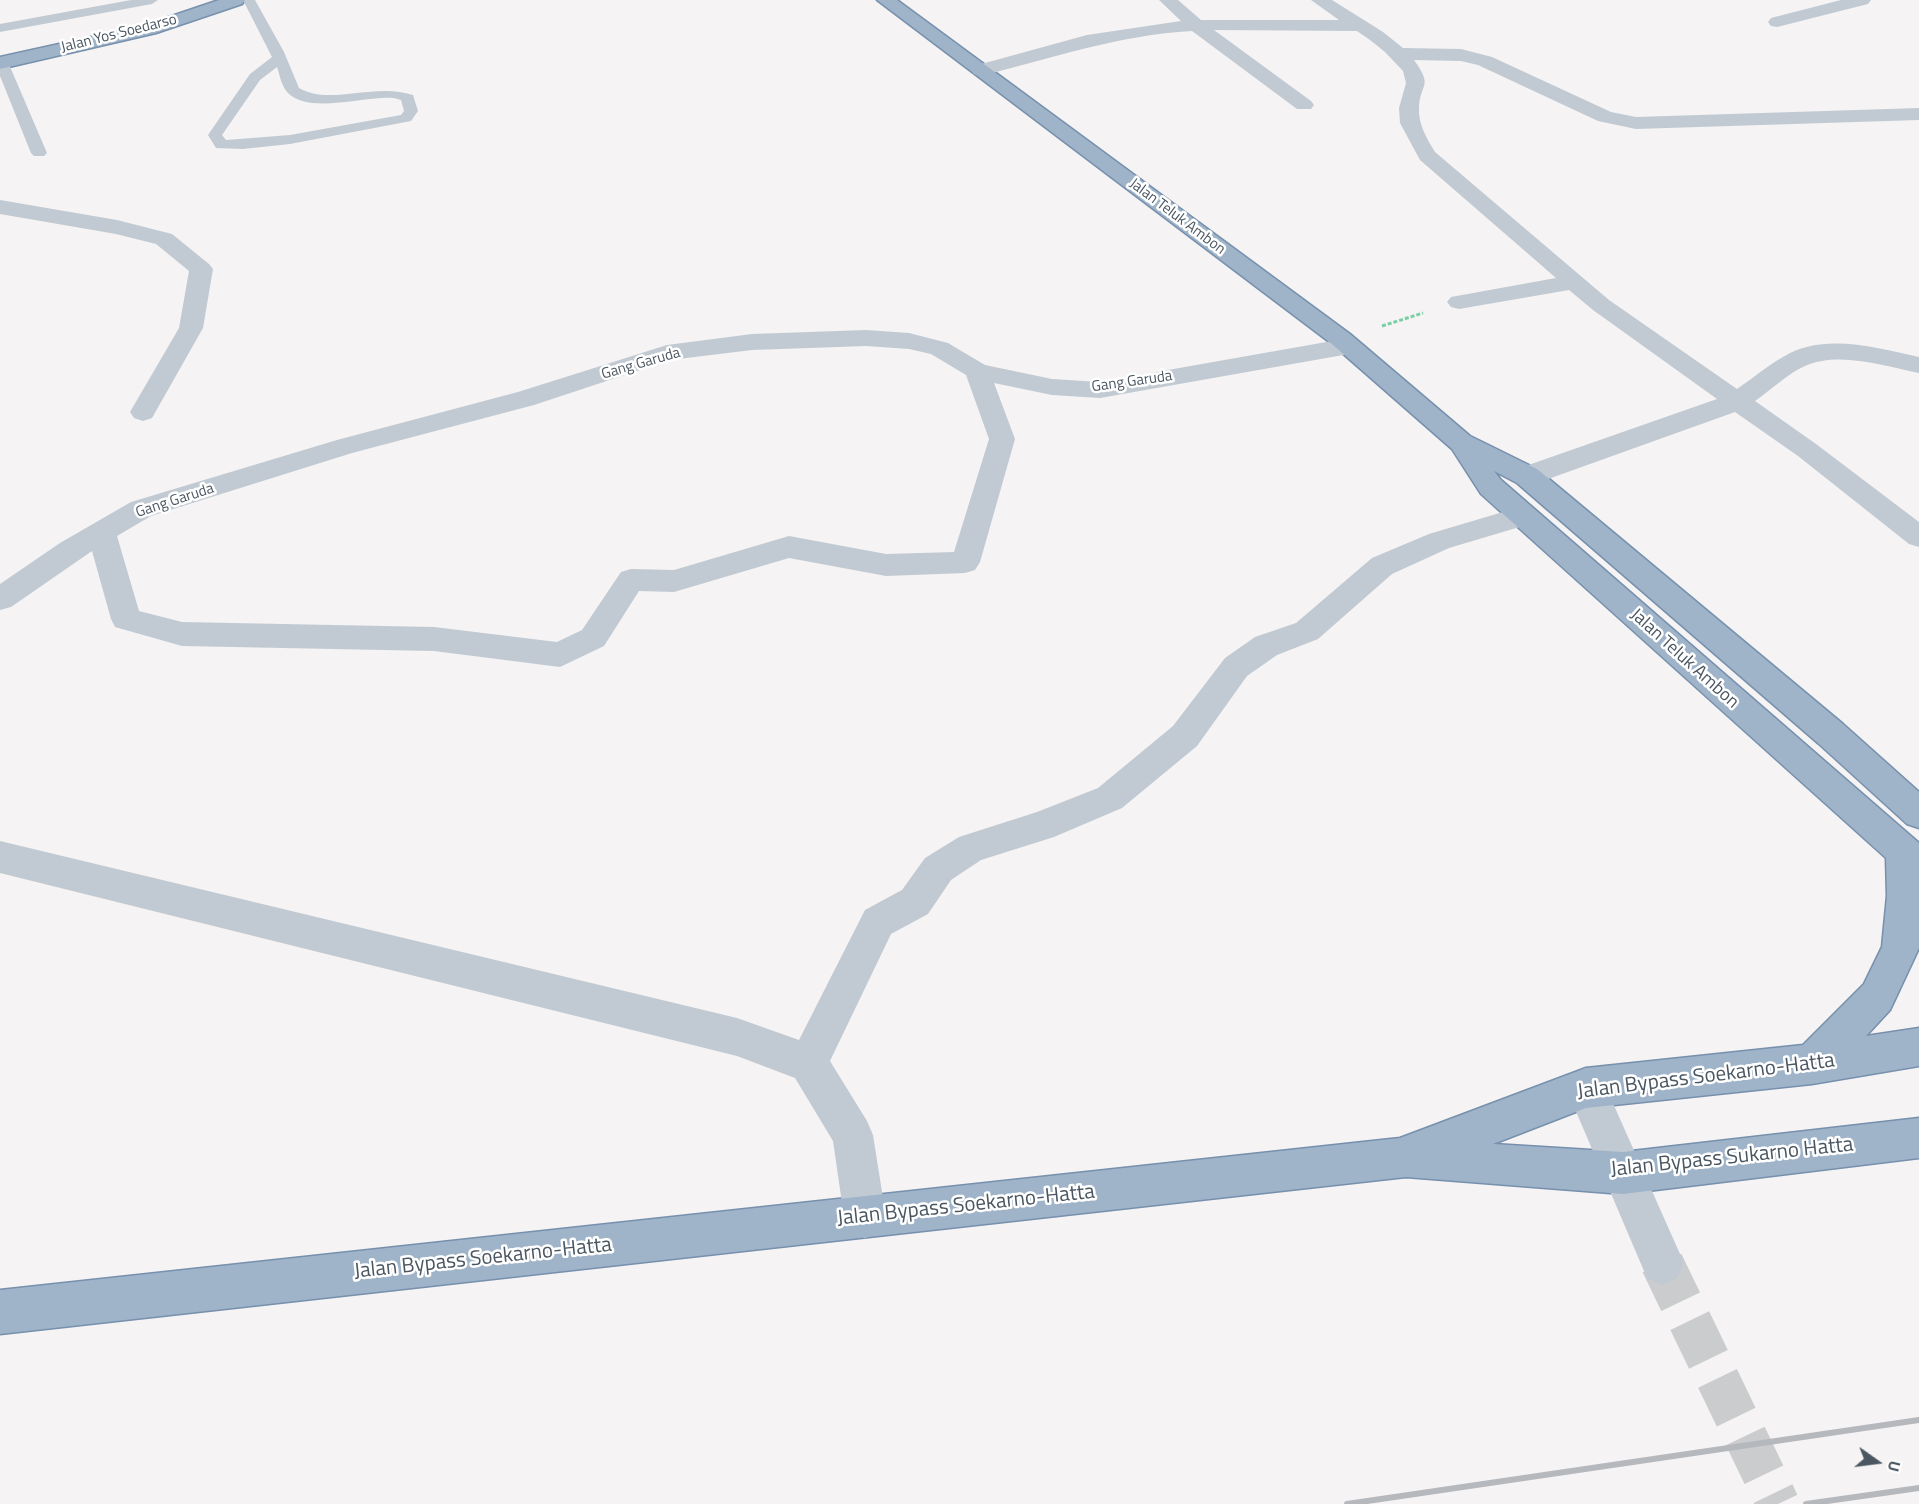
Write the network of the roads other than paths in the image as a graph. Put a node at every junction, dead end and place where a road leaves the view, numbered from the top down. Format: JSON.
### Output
{"nodes":[{"id":1,"x":152,"y":0,"type":"edge"},
{"id":2,"x":236,"y":0,"type":"edge"},
{"id":3,"x":249,"y":0,"type":"edge"},
{"id":4,"x":886,"y":0,"type":"edge"},
{"id":5,"x":1168,"y":0,"type":"edge"},
{"id":6,"x":1320,"y":0,"type":"edge"},
{"id":7,"x":1862,"y":0,"type":"edge"},
{"id":8,"x":1777,"y":22,"type":"dead end"},
{"id":9,"x":1360,"y":26,"type":"junction"},
{"id":10,"x":1198,"y":27,"type":"junction"},
{"id":11,"x":0,"y":28,"type":"edge"},
{"id":12,"x":1400,"y":54,"type":"junction"},
{"id":13,"x":279,"y":58,"type":"junction"},
{"id":14,"x":0,"y":62,"type":"edge"},
{"id":15,"x":981,"y":70,"type":"junction"},
{"id":16,"x":1304,"y":105,"type":"dead end"},
{"id":17,"x":1919,"y":114,"type":"edge"},
{"id":18,"x":39,"y":153,"type":"dead end"},
{"id":19,"x":0,"y":207,"type":"edge"},
{"id":20,"x":1575,"y":282,"type":"junction"},
{"id":21,"x":1459,"y":302,"type":"road end"},
{"id":22,"x":1345,"y":342,"type":"junction"},
{"id":23,"x":1919,"y":365,"type":"edge"},
{"id":24,"x":977,"y":371,"type":"junction"},
{"id":25,"x":1736,"y":402,"type":"junction"},
{"id":26,"x":143,"y":412,"type":"dead end"},
{"id":27,"x":1461,"y":442,"type":"junction"},
{"id":28,"x":1527,"y":476,"type":"junction"},
{"id":29,"x":1523,"y":516,"type":"junction"},
{"id":30,"x":101,"y":532,"type":"junction"},
{"id":31,"x":1919,"y":537,"type":"edge"},
{"id":32,"x":0,"y":599,"type":"edge"},
{"id":33,"x":1919,"y":813,"type":"edge"},
{"id":34,"x":0,"y":856,"type":"edge"},
{"id":35,"x":1911,"y":857,"type":"edge"},
{"id":36,"x":1919,"y":1047,"type":"edge"},
{"id":37,"x":808,"y":1063,"type":"junction"},
{"id":38,"x":1812,"y":1064,"type":"junction"},
{"id":39,"x":1586,"y":1088,"type":"junction"},
{"id":40,"x":1919,"y":1138,"type":"edge"},
{"id":41,"x":1400,"y":1159,"type":"junction"},
{"id":42,"x":1623,"y":1173,"type":"junction"},
{"id":43,"x":865,"y":1217,"type":"junction"},
{"id":44,"x":1662,"y":1263,"type":"tunnel mouth"},
{"id":45,"x":0,"y":1312,"type":"edge"}],
"edges":[{"from":1,"to":11,"type":"lane"},
{"from":2,"to":14,"type":"highway","name":"Jalan Yos Soedarso"},
{"from":3,"to":13,"type":"lane"},
{"from":4,"to":15,"type":"highway","name":"Jalan Teluk Ambon"},
{"from":5,"to":10,"type":"street"},
{"from":6,"to":9,"type":"street"},
{"from":7,"to":8,"type":"street"},
{"from":9,"to":10,"type":"street"},
{"from":9,"to":12,"type":"street"},
{"from":10,"to":15,"type":"street"},
{"from":10,"to":16,"type":"street"},
{"from":12,"to":17,"type":"street"},
{"from":12,"to":20,"type":"street"},
{"from":13,"to":13,"type":"lane"},
{"from":14,"to":18,"type":"lane"},
{"from":15,"to":22,"type":"highway","name":"Jalan Teluk Ambon"},
{"from":19,"to":26,"type":"street"},
{"from":20,"to":21,"type":"street"},
{"from":20,"to":25,"type":"street"},
{"from":22,"to":24,"type":"street","name":"Gang Garuda"},
{"from":22,"to":27,"type":"highway","name":"Jalan Teluk Ambon"},
{"from":23,"to":25,"type":"street"},
{"from":24,"to":30,"type":"street","name":"Gang Garuda"},
{"from":24,"to":30,"type":"street"},
{"from":25,"to":28,"type":"street"},
{"from":25,"to":31,"type":"street"},
{"from":27,"to":28,"type":"highway","name":"Jalan Teluk Ambon"},
{"from":27,"to":29,"type":"highway","name":"Jalan Teluk Ambon"},
{"from":28,"to":33,"type":"highway","name":"Jalan Teluk Ambon"},
{"from":29,"to":35,"type":"highway","name":"Jalan Teluk Ambon"},
{"from":29,"to":37,"type":"street"},
{"from":30,"to":32,"type":"street","name":"Gang Garuda"},
{"from":34,"to":37,"type":"street"},
{"from":35,"to":38,"type":"highway"},
{"from":36,"to":38,"type":"highway","name":"Jalan Bypass Soekarno-Hatta"},
{"from":37,"to":43,"type":"street"},
{"from":38,"to":39,"type":"highway","name":"Jalan Bypass Soekarno-Hatta"},
{"from":39,"to":41,"type":"highway","name":"Jalan Bypass Soekarno-Hatta"},
{"from":39,"to":42,"type":"street"},
{"from":40,"to":42,"type":"highway","name":"Jalan Bypass Sukarno Hatta"},
{"from":41,"to":42,"type":"highway","name":"Jalan Bypass Sukarno Hatta"},
{"from":41,"to":43,"type":"highway","name":"Jalan Bypass Soekarno-Hatta"},
{"from":42,"to":44,"type":"street"},
{"from":43,"to":45,"type":"highway","name":"Jalan Bypass Soekarno-Hatta"}]}
